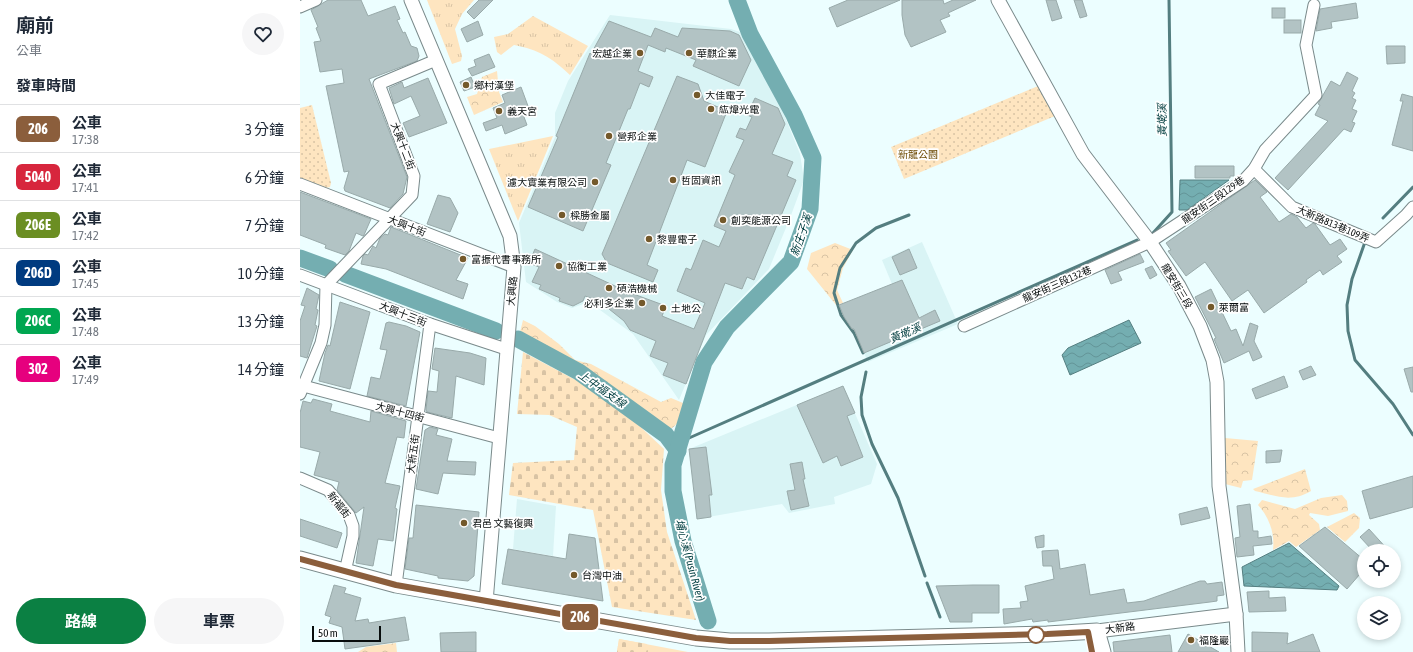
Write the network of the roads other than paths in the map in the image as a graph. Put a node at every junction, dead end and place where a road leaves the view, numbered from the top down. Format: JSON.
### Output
{"nodes":[{"id":1,"x":316,"y":0,"type":"edge"},
{"id":2,"x":411,"y":0,"type":"edge"},
{"id":3,"x":998,"y":0,"type":"edge"},
{"id":4,"x":1314,"y":5,"type":"dead end"},
{"id":5,"x":300,"y":7,"type":"edge"},
{"id":6,"x":436,"y":60,"type":"junction"},
{"id":7,"x":1254,"y":169,"type":"junction"},
{"id":8,"x":300,"y":184,"type":"edge"},
{"id":9,"x":1413,"y":207,"type":"edge"},
{"id":10,"x":390,"y":220,"type":"junction"},
{"id":11,"x":1150,"y":242,"type":"junction"},
{"id":12,"x":514,"y":267,"type":"junction"},
{"id":13,"x":300,"y":276,"type":"edge"},
{"id":14,"x":326,"y":285,"type":"junction"},
{"id":15,"x":430,"y":324,"type":"junction"},
{"id":16,"x":964,"y":326,"type":"dead end"},
{"id":17,"x":506,"y":349,"type":"junction"},
{"id":18,"x":301,"y":388,"type":"edge"},
{"id":19,"x":418,"y":416,"type":"junction"},
{"id":20,"x":499,"y":438,"type":"junction"},
{"id":21,"x":300,"y":478,"type":"edge"},
{"id":22,"x":300,"y":559,"type":"edge"},
{"id":23,"x":345,"y":572,"type":"junction"},
{"id":24,"x":396,"y":585,"type":"junction"},
{"id":25,"x":486,"y":602,"type":"junction"},
{"id":26,"x":1236,"y":614,"type":"junction"},
{"id":27,"x":1093,"y":632,"type":"junction"},
{"id":28,"x":1092,"y":652,"type":"edge"},
{"id":29,"x":1102,"y":652,"type":"edge"},
{"id":30,"x":1238,"y":652,"type":"edge"}],
"edges":[{"from":1,"to":5,"type":"street"},
{"from":2,"to":6,"type":"street","name":"大興路"},
{"from":3,"to":11,"type":"street","name":"龍安街三段"},
{"from":4,"to":7,"type":"street","name":"龍安街三段129巷"},
{"from":6,"to":10,"type":"street","name":"大興十二街"},
{"from":6,"to":12,"type":"street","name":"大興路"},
{"from":7,"to":9,"type":"street","name":"大新路813巷109弄"},
{"from":7,"to":11,"type":"street","name":"龍安街三段129巷"},
{"from":8,"to":10,"type":"street","name":"大興十街"},
{"from":10,"to":12,"type":"street","name":"大興十街"},
{"from":10,"to":14,"type":"street","name":"大興十二街"},
{"from":11,"to":16,"type":"street","name":"龍安街三段132巷"},
{"from":11,"to":26,"type":"street","name":"龍安街三段"},
{"from":12,"to":17,"type":"street","name":"大興路"},
{"from":13,"to":14,"type":"street","name":"大興十三街"},
{"from":14,"to":15,"type":"street","name":"大興十三街"},
{"from":14,"to":18,"type":"street"},
{"from":15,"to":17,"type":"street","name":"大興十三街"},
{"from":15,"to":19,"type":"street","name":"大新五街"},
{"from":17,"to":20,"type":"street","name":"大興路"},
{"from":18,"to":19,"type":"street","name":"大興十四街"},
{"from":19,"to":20,"type":"street","name":"大興十四街"},
{"from":19,"to":24,"type":"street","name":"大新五街"},
{"from":20,"to":25,"type":"street","name":"大興路"},
{"from":21,"to":23,"type":"street","name":"新福街"},
{"from":22,"to":23,"type":"main road","name":"大新路"},
{"from":23,"to":24,"type":"main road","name":"大新路"},
{"from":24,"to":25,"type":"main road","name":"大新路"},
{"from":25,"to":27,"type":"main road","name":"大新路"},
{"from":26,"to":27,"type":"street","name":"大新路"},
{"from":26,"to":30,"type":"street"},
{"from":27,"to":28,"type":"main road"},
{"from":27,"to":29,"type":"main road"}]}
